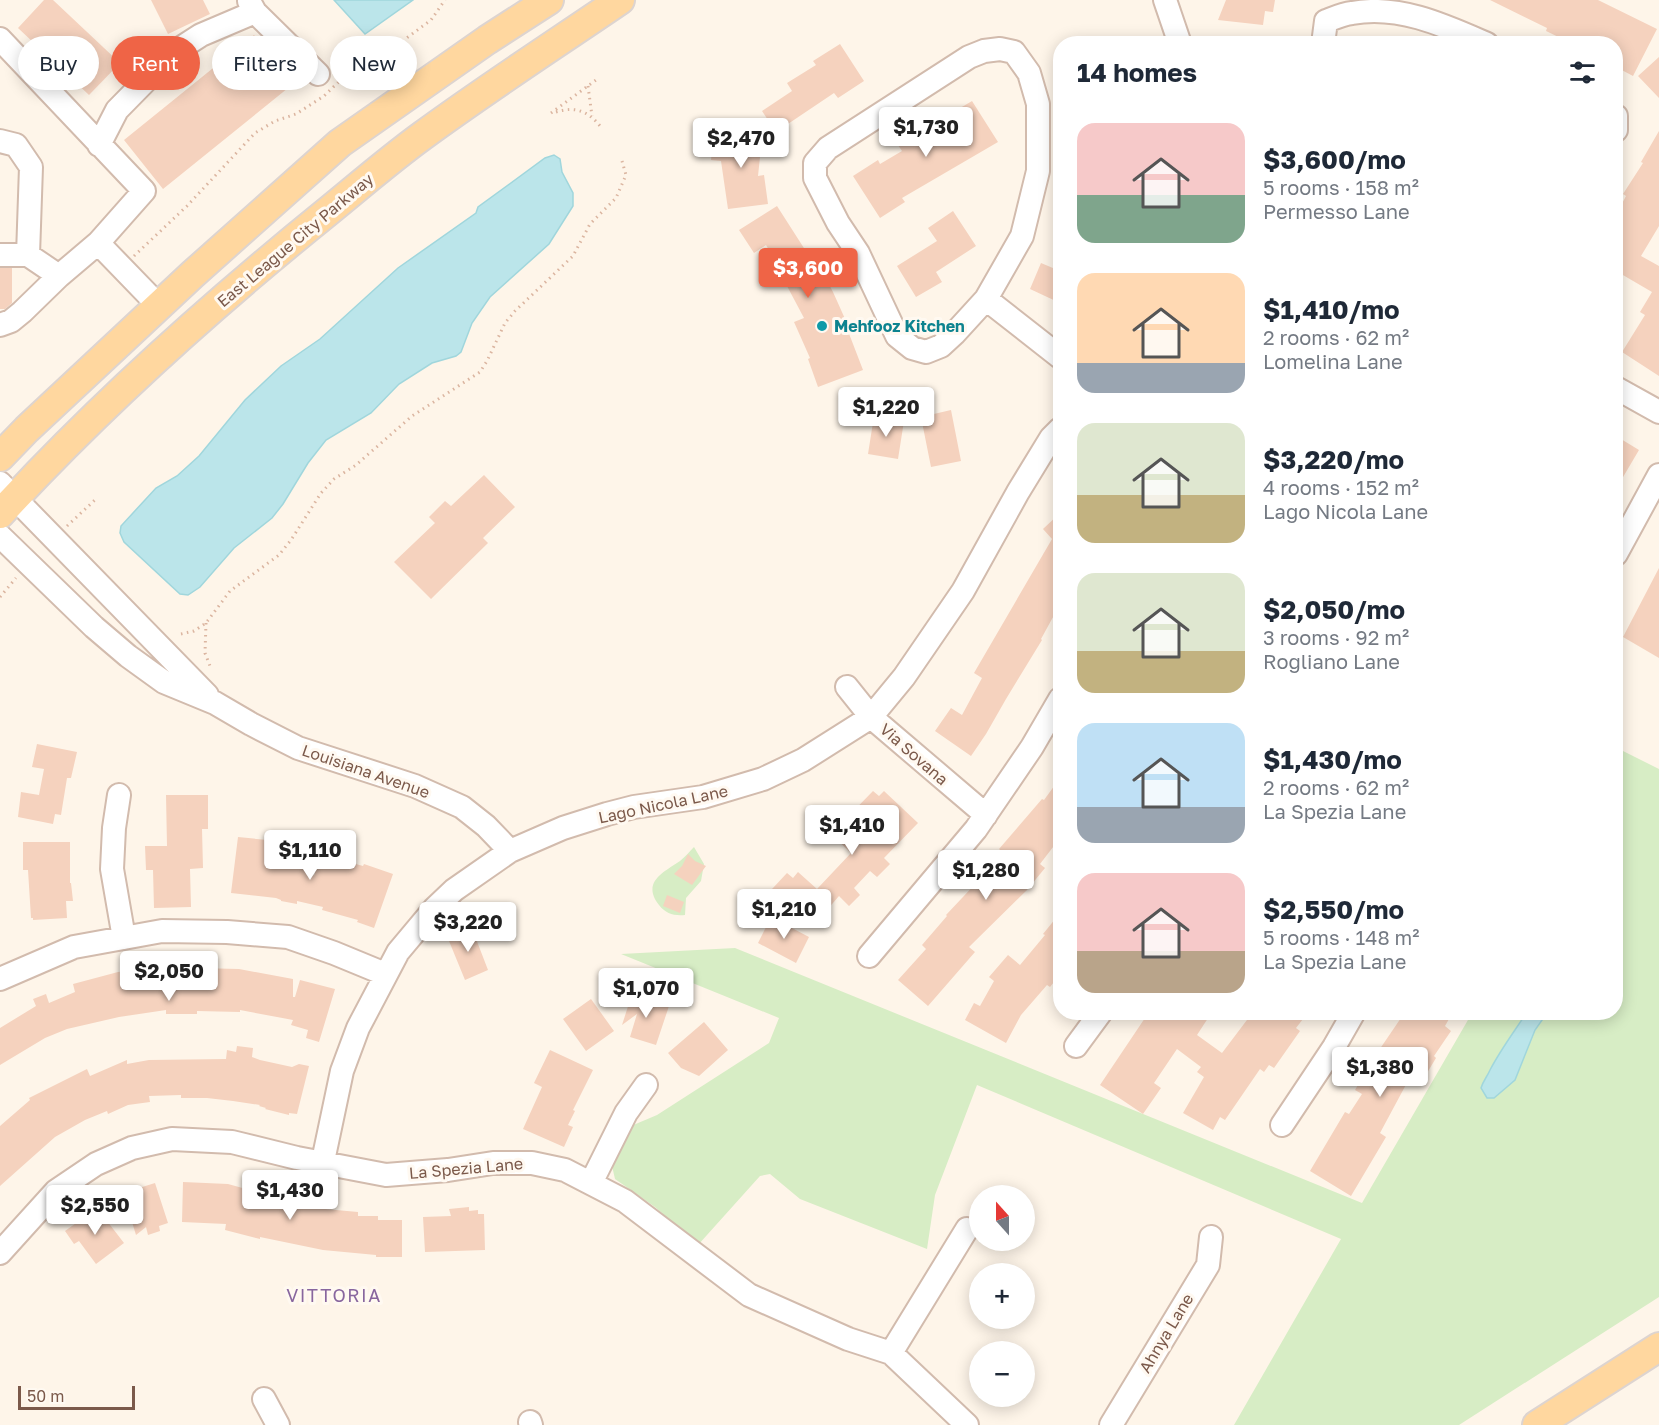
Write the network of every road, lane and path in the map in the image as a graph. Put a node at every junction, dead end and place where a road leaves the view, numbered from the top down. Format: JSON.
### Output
{"nodes":[{"id":1,"x":445,"y":0,"type":"edge"},
{"id":2,"x":549,"y":0,"type":"edge"},
{"id":3,"x":620,"y":0,"type":"edge"},
{"id":4,"x":1166,"y":0,"type":"edge"},
{"id":5,"x":252,"y":6,"type":"edge"},
{"id":6,"x":1324,"y":32,"type":"edge"},
{"id":7,"x":281,"y":36,"type":"edge"},
{"id":8,"x":1177,"y":36,"type":"edge"},
{"id":9,"x":1467,"y":36,"type":"edge"},
{"id":10,"x":0,"y":39,"type":"edge"},
{"id":11,"x":596,"y":80,"type":"dead end"},
{"id":12,"x":588,"y":86,"type":"junction"},
{"id":13,"x":592,"y":116,"type":"junction"},
{"id":14,"x":600,"y":126,"type":"dead end"},
{"id":15,"x":0,"y":141,"type":"edge"},
{"id":16,"x":99,"y":145,"type":"junction"},
{"id":17,"x":622,"y":161,"type":"dead end"},
{"id":18,"x":98,"y":243,"type":"junction"},
{"id":19,"x":0,"y":255,"type":"edge"},
{"id":20,"x":28,"y":255,"type":"junction"},
{"id":21,"x":122,"y":268,"type":"junction"},
{"id":22,"x":58,"y":276,"type":"junction"},
{"id":23,"x":986,"y":299,"type":"junction"},
{"id":24,"x":159,"y":306,"type":"junction"},
{"id":25,"x":0,"y":325,"type":"edge"},
{"id":26,"x":1053,"y":352,"type":"edge"},
{"id":27,"x":1623,"y":392,"type":"edge"},
{"id":28,"x":1659,"y":412,"type":"edge"},
{"id":29,"x":1053,"y":436,"type":"edge"},
{"id":30,"x":0,"y":457,"type":"edge"},
{"id":31,"x":1659,"y":475,"type":"edge"},
{"id":32,"x":5,"y":498,"type":"edge"},
{"id":33,"x":0,"y":536,"type":"edge"},
{"id":34,"x":1623,"y":541,"type":"edge"},
{"id":35,"x":206,"y":623,"type":"junction"},
{"id":36,"x":181,"y":634,"type":"dead end"},
{"id":37,"x":210,"y":666,"type":"dead end"},
{"id":38,"x":847,"y":687,"type":"dead end"},
{"id":39,"x":215,"y":703,"type":"junction"},
{"id":40,"x":1053,"y":711,"type":"edge"},
{"id":41,"x":871,"y":717,"type":"junction"},
{"id":42,"x":119,"y":795,"type":"dead end"},
{"id":43,"x":986,"y":815,"type":"junction"},
{"id":44,"x":510,"y":851,"type":"junction"},
{"id":45,"x":124,"y":938,"type":"junction"},
{"id":46,"x":869,"y":956,"type":"dead end"},
{"id":47,"x":385,"y":975,"type":"junction"},
{"id":48,"x":0,"y":979,"type":"edge"},
{"id":49,"x":1095,"y":1020,"type":"edge"},
{"id":50,"x":1349,"y":1020,"type":"edge"},
{"id":51,"x":1076,"y":1046,"type":"dead end"},
{"id":52,"x":646,"y":1085,"type":"dead end"},
{"id":53,"x":1282,"y":1125,"type":"dead end"},
{"id":54,"x":323,"y":1161,"type":"junction"},
{"id":55,"x":591,"y":1183,"type":"junction"},
{"id":56,"x":967,"y":1229,"type":"dead end"},
{"id":57,"x":1211,"y":1237,"type":"dead end"},
{"id":58,"x":2,"y":1248,"type":"edge"},
{"id":59,"x":1659,"y":1347,"type":"edge"},
{"id":60,"x":891,"y":1353,"type":"junction"},
{"id":61,"x":264,"y":1400,"type":"dead end"},
{"id":62,"x":278,"y":1425,"type":"edge"},
{"id":63,"x":967,"y":1425,"type":"edge"},
{"id":64,"x":1111,"y":1425,"type":"edge"},
{"id":65,"x":1537,"y":1425,"type":"edge"}],
"edges":[{"from":1,"to":21,"type":"path"},
{"from":2,"to":24,"type":"main road"},
{"from":3,"to":32,"type":"main road","name":"East League City Parkway"},
{"from":4,"to":8,"type":"street"},
{"from":5,"to":7,"type":"street"},
{"from":5,"to":16,"type":"street"},
{"from":6,"to":9,"type":"street"},
{"from":10,"to":16,"type":"street"},
{"from":11,"to":12,"type":"path"},
{"from":12,"to":13,"type":"path"},
{"from":12,"to":13,"type":"path"},
{"from":13,"to":14,"type":"path"},
{"from":15,"to":20,"type":"street"},
{"from":16,"to":18,"type":"street"},
{"from":17,"to":35,"type":"path"},
{"from":18,"to":21,"type":"street"},
{"from":18,"to":22,"type":"street"},
{"from":19,"to":20,"type":"street"},
{"from":20,"to":22,"type":"street"},
{"from":21,"to":24,"type":"street"},
{"from":22,"to":25,"type":"street"},
{"from":23,"to":23,"type":"street"},
{"from":23,"to":26,"type":"street"},
{"from":24,"to":30,"type":"main road"},
{"from":27,"to":28,"type":"street"},
{"from":29,"to":41,"type":"street","name":"Lago Nicola Lane"},
{"from":31,"to":34,"type":"street"},
{"from":32,"to":39,"type":"street","name":"Louisiana Avenue"},
{"from":33,"to":39,"type":"street","name":"Louisiana Avenue"},
{"from":35,"to":36,"type":"path"},
{"from":35,"to":37,"type":"path"},
{"from":38,"to":41,"type":"street","name":"Via Sovana"},
{"from":39,"to":44,"type":"street","name":"Louisiana Avenue"},
{"from":40,"to":43,"type":"street"},
{"from":41,"to":43,"type":"street","name":"Via Sovana"},
{"from":41,"to":44,"type":"street","name":"Lago Nicola Lane"},
{"from":42,"to":45,"type":"street"},
{"from":43,"to":46,"type":"street"},
{"from":44,"to":47,"type":"street","name":"Lago Nicola Lane"},
{"from":45,"to":47,"type":"street"},
{"from":45,"to":48,"type":"street"},
{"from":47,"to":54,"type":"street","name":"Lago Nicola Lane"},
{"from":49,"to":51,"type":"street"},
{"from":50,"to":53,"type":"street"},
{"from":52,"to":55,"type":"street"},
{"from":54,"to":55,"type":"street","name":"La Spezia Lane"},
{"from":54,"to":58,"type":"street","name":"La Spezia Lane"},
{"from":55,"to":60,"type":"street","name":"La Spezia Lane"},
{"from":56,"to":60,"type":"street"},
{"from":57,"to":64,"type":"street","name":"Ahnya Lane"},
{"from":59,"to":65,"type":"main road"},
{"from":60,"to":63,"type":"street","name":"La Spezia Lane"},
{"from":61,"to":62,"type":"street"}]}
